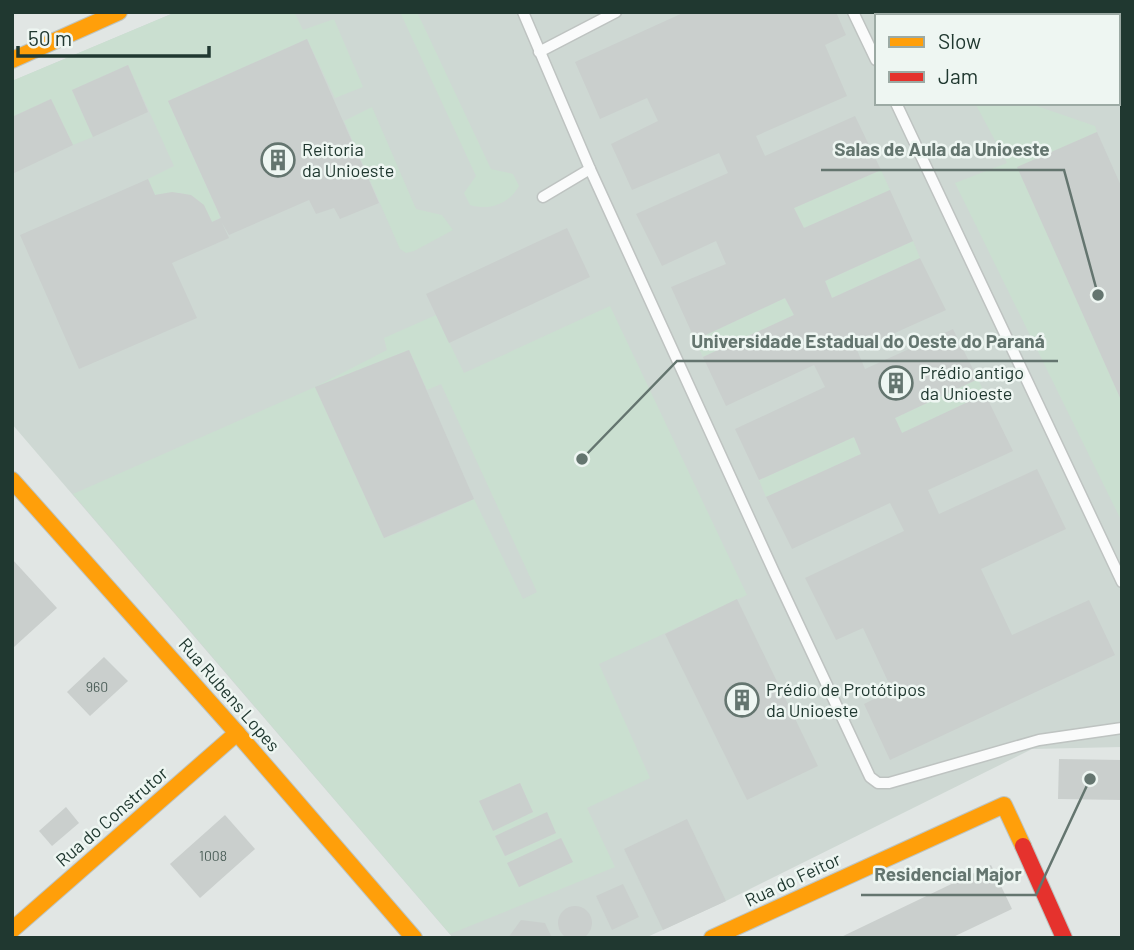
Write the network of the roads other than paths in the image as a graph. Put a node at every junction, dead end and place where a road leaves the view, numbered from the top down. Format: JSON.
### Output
{"nodes":[{"id":1,"x":120,"y":12,"type":"edge"},
{"id":2,"x":523,"y":12,"type":"edge"},
{"id":3,"x":616,"y":12,"type":"edge"},
{"id":4,"x":853,"y":12,"type":"edge"},
{"id":5,"x":540,"y":52,"type":"junction"},
{"id":6,"x":875,"y":56,"type":"edge"},
{"id":7,"x":12,"y":60,"type":"edge"},
{"id":8,"x":897,"y":105,"type":"edge"},
{"id":9,"x":590,"y":169,"type":"junction"},
{"id":10,"x":543,"y":197,"type":"dead end"},
{"id":11,"x":12,"y":480,"type":"edge"},
{"id":12,"x":1122,"y":582,"type":"edge"},
{"id":13,"x":1120,"y":726,"type":"edge"},
{"id":14,"x":237,"y":733,"type":"junction"},
{"id":15,"x":12,"y":930,"type":"edge"},
{"id":16,"x":414,"y":938,"type":"edge"},
{"id":17,"x":712,"y":938,"type":"edge"},
{"id":18,"x":1064,"y":938,"type":"edge"}],
"edges":[{"from":1,"to":7,"type":"street"},
{"from":2,"to":5,"type":"lane"},
{"from":3,"to":5,"type":"lane"},
{"from":4,"to":6,"type":"lane"},
{"from":5,"to":9,"type":"lane"},
{"from":8,"to":12,"type":"lane"},
{"from":9,"to":10,"type":"lane"},
{"from":9,"to":13,"type":"lane"},
{"from":11,"to":14,"type":"street","name":"Rua Rubens Lopes"},
{"from":14,"to":15,"type":"street","name":"Rua do Construtor"},
{"from":14,"to":16,"type":"street","name":"Rua Rubens Lopes"},
{"from":17,"to":18,"type":"street","name":"Rua do Feitor"}]}
